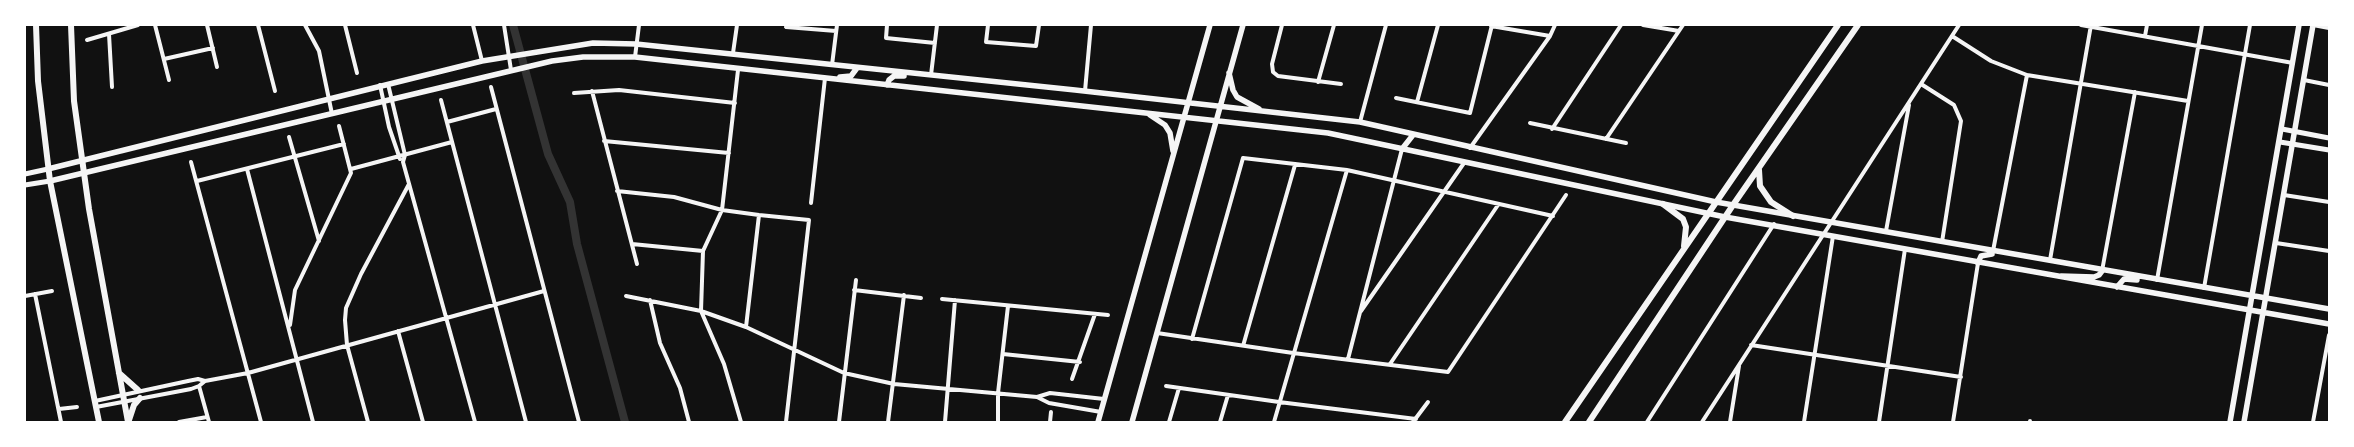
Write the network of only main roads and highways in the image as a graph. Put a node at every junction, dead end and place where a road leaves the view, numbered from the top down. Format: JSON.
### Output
{"nodes":[{"id":1,"x":36,"y":25,"type":"edge"},
{"id":2,"x":71,"y":25,"type":"edge"},
{"id":3,"x":1210,"y":25,"type":"edge"},
{"id":4,"x":1243,"y":25,"type":"edge"},
{"id":5,"x":1838,"y":25,"type":"edge"},
{"id":6,"x":1858,"y":25,"type":"edge"},
{"id":7,"x":2299,"y":25,"type":"edge"},
{"id":8,"x":2313,"y":25,"type":"edge"},
{"id":9,"x":857,"y":68,"type":"junction"},
{"id":10,"x":1229,"y":72,"type":"junction"},
{"id":11,"x":929,"y":75,"type":"junction"},
{"id":12,"x":825,"y":78,"type":"junction"},
{"id":13,"x":887,"y":85,"type":"junction"},
{"id":14,"x":1189,"y":102,"type":"junction"},
{"id":15,"x":1220,"y":106,"type":"junction"},
{"id":16,"x":1266,"y":112,"type":"junction"},
{"id":17,"x":1146,"y":113,"type":"junction"},
{"id":18,"x":1184,"y":118,"type":"junction"},
{"id":19,"x":1216,"y":121,"type":"junction"},
{"id":20,"x":1413,"y":135,"type":"junction"},
{"id":21,"x":1402,"y":149,"type":"junction"},
{"id":22,"x":1173,"y":157,"type":"junction"},
{"id":23,"x":82,"y":161,"type":"junction"},
{"id":24,"x":48,"y":168,"type":"junction"},
{"id":25,"x":1759,"y":170,"type":"junction"},
{"id":26,"x":84,"y":174,"type":"junction"},
{"id":27,"x":50,"y":181,"type":"junction"},
{"id":28,"x":1716,"y":202,"type":"junction"},
{"id":29,"x":1663,"y":204,"type":"junction"},
{"id":30,"x":1733,"y":205,"type":"junction"},
{"id":31,"x":1708,"y":214,"type":"junction"},
{"id":32,"x":1792,"y":216,"type":"junction"},
{"id":33,"x":1725,"y":217,"type":"junction"},
{"id":34,"x":1683,"y":250,"type":"junction"},
{"id":35,"x":2019,"y":256,"type":"junction"},
{"id":36,"x":1978,"y":263,"type":"junction"},
{"id":37,"x":2102,"y":271,"type":"junction"},
{"id":38,"x":2056,"y":276,"type":"junction"},
{"id":39,"x":2157,"y":280,"type":"junction"},
{"id":40,"x":2117,"y":287,"type":"junction"},
{"id":41,"x":2252,"y":296,"type":"junction"},
{"id":42,"x":2266,"y":298,"type":"junction"},
{"id":43,"x":2329,"y":309,"type":"edge"},
{"id":44,"x":2250,"y":310,"type":"junction"},
{"id":45,"x":2263,"y":312,"type":"junction"},
{"id":46,"x":2329,"y":324,"type":"edge"},
{"id":47,"x":118,"y":371,"type":"junction"},
{"id":48,"x":138,"y":390,"type":"road end"},
{"id":49,"x":140,"y":398,"type":"road end"},
{"id":50,"x":99,"y":422,"type":"edge"},
{"id":51,"x":128,"y":422,"type":"edge"},
{"id":52,"x":1098,"y":422,"type":"edge"},
{"id":53,"x":1132,"y":422,"type":"edge"},
{"id":54,"x":1565,"y":422,"type":"edge"},
{"id":55,"x":1589,"y":422,"type":"edge"},
{"id":56,"x":2230,"y":422,"type":"edge"},
{"id":57,"x":2244,"y":422,"type":"edge"}],
"edges":[{"from":1,"to":24,"type":"main road"},
{"from":2,"to":23,"type":"main road"},
{"from":3,"to":14,"type":"main road"},
{"from":4,"to":10,"type":"main road"},
{"from":5,"to":28,"type":"main road"},
{"from":6,"to":25,"type":"main road"},
{"from":7,"to":41,"type":"main road"},
{"from":8,"to":42,"type":"main road"},
{"from":9,"to":11,"type":"main road"},
{"from":9,"to":12,"type":"main road"},
{"from":9,"to":23,"type":"main road"},
{"from":10,"to":15,"type":"main road"},
{"from":10,"to":16,"type":"main road"},
{"from":11,"to":13,"type":"main road"},
{"from":11,"to":14,"type":"main road"},
{"from":12,"to":13,"type":"main road"},
{"from":12,"to":26,"type":"main road"},
{"from":13,"to":17,"type":"main road"},
{"from":14,"to":15,"type":"main road"},
{"from":14,"to":18,"type":"main road"},
{"from":15,"to":16,"type":"main road"},
{"from":15,"to":19,"type":"main road"},
{"from":16,"to":20,"type":"main road"},
{"from":17,"to":18,"type":"main road"},
{"from":17,"to":22,"type":"main road"},
{"from":18,"to":19,"type":"main road"},
{"from":18,"to":22,"type":"main road"},
{"from":19,"to":21,"type":"main road"},
{"from":19,"to":53,"type":"main road"},
{"from":20,"to":21,"type":"main road"},
{"from":20,"to":28,"type":"main road"},
{"from":21,"to":29,"type":"main road"},
{"from":22,"to":52,"type":"main road"},
{"from":23,"to":24,"type":"main road"},
{"from":23,"to":26,"type":"main road"},
{"from":24,"to":27,"type":"main road"},
{"from":25,"to":30,"type":"main road"},
{"from":25,"to":32,"type":"main road"},
{"from":26,"to":27,"type":"main road"},
{"from":26,"to":47,"type":"main road"},
{"from":27,"to":50,"type":"main road"},
{"from":28,"to":30,"type":"main road"},
{"from":28,"to":31,"type":"main road"},
{"from":29,"to":31,"type":"main road"},
{"from":29,"to":34,"type":"main road"},
{"from":30,"to":32,"type":"main road"},
{"from":30,"to":33,"type":"main road"},
{"from":31,"to":33,"type":"main road"},
{"from":31,"to":34,"type":"main road"},
{"from":32,"to":35,"type":"main road"},
{"from":33,"to":36,"type":"main road"},
{"from":33,"to":55,"type":"main road"},
{"from":34,"to":54,"type":"main road"},
{"from":35,"to":36,"type":"main road"},
{"from":35,"to":37,"type":"main road"},
{"from":36,"to":38,"type":"main road"},
{"from":37,"to":38,"type":"main road"},
{"from":37,"to":39,"type":"main road"},
{"from":38,"to":40,"type":"main road"},
{"from":39,"to":40,"type":"main road"},
{"from":39,"to":41,"type":"main road"},
{"from":40,"to":44,"type":"main road"},
{"from":41,"to":42,"type":"main road"},
{"from":41,"to":44,"type":"main road"},
{"from":42,"to":43,"type":"main road"},
{"from":42,"to":45,"type":"main road"},
{"from":44,"to":45,"type":"main road"},
{"from":44,"to":56,"type":"main road"},
{"from":45,"to":46,"type":"main road"},
{"from":45,"to":57,"type":"main road"},
{"from":47,"to":48,"type":"main road"},
{"from":47,"to":51,"type":"main road"},
{"from":49,"to":51,"type":"main road"}]}
